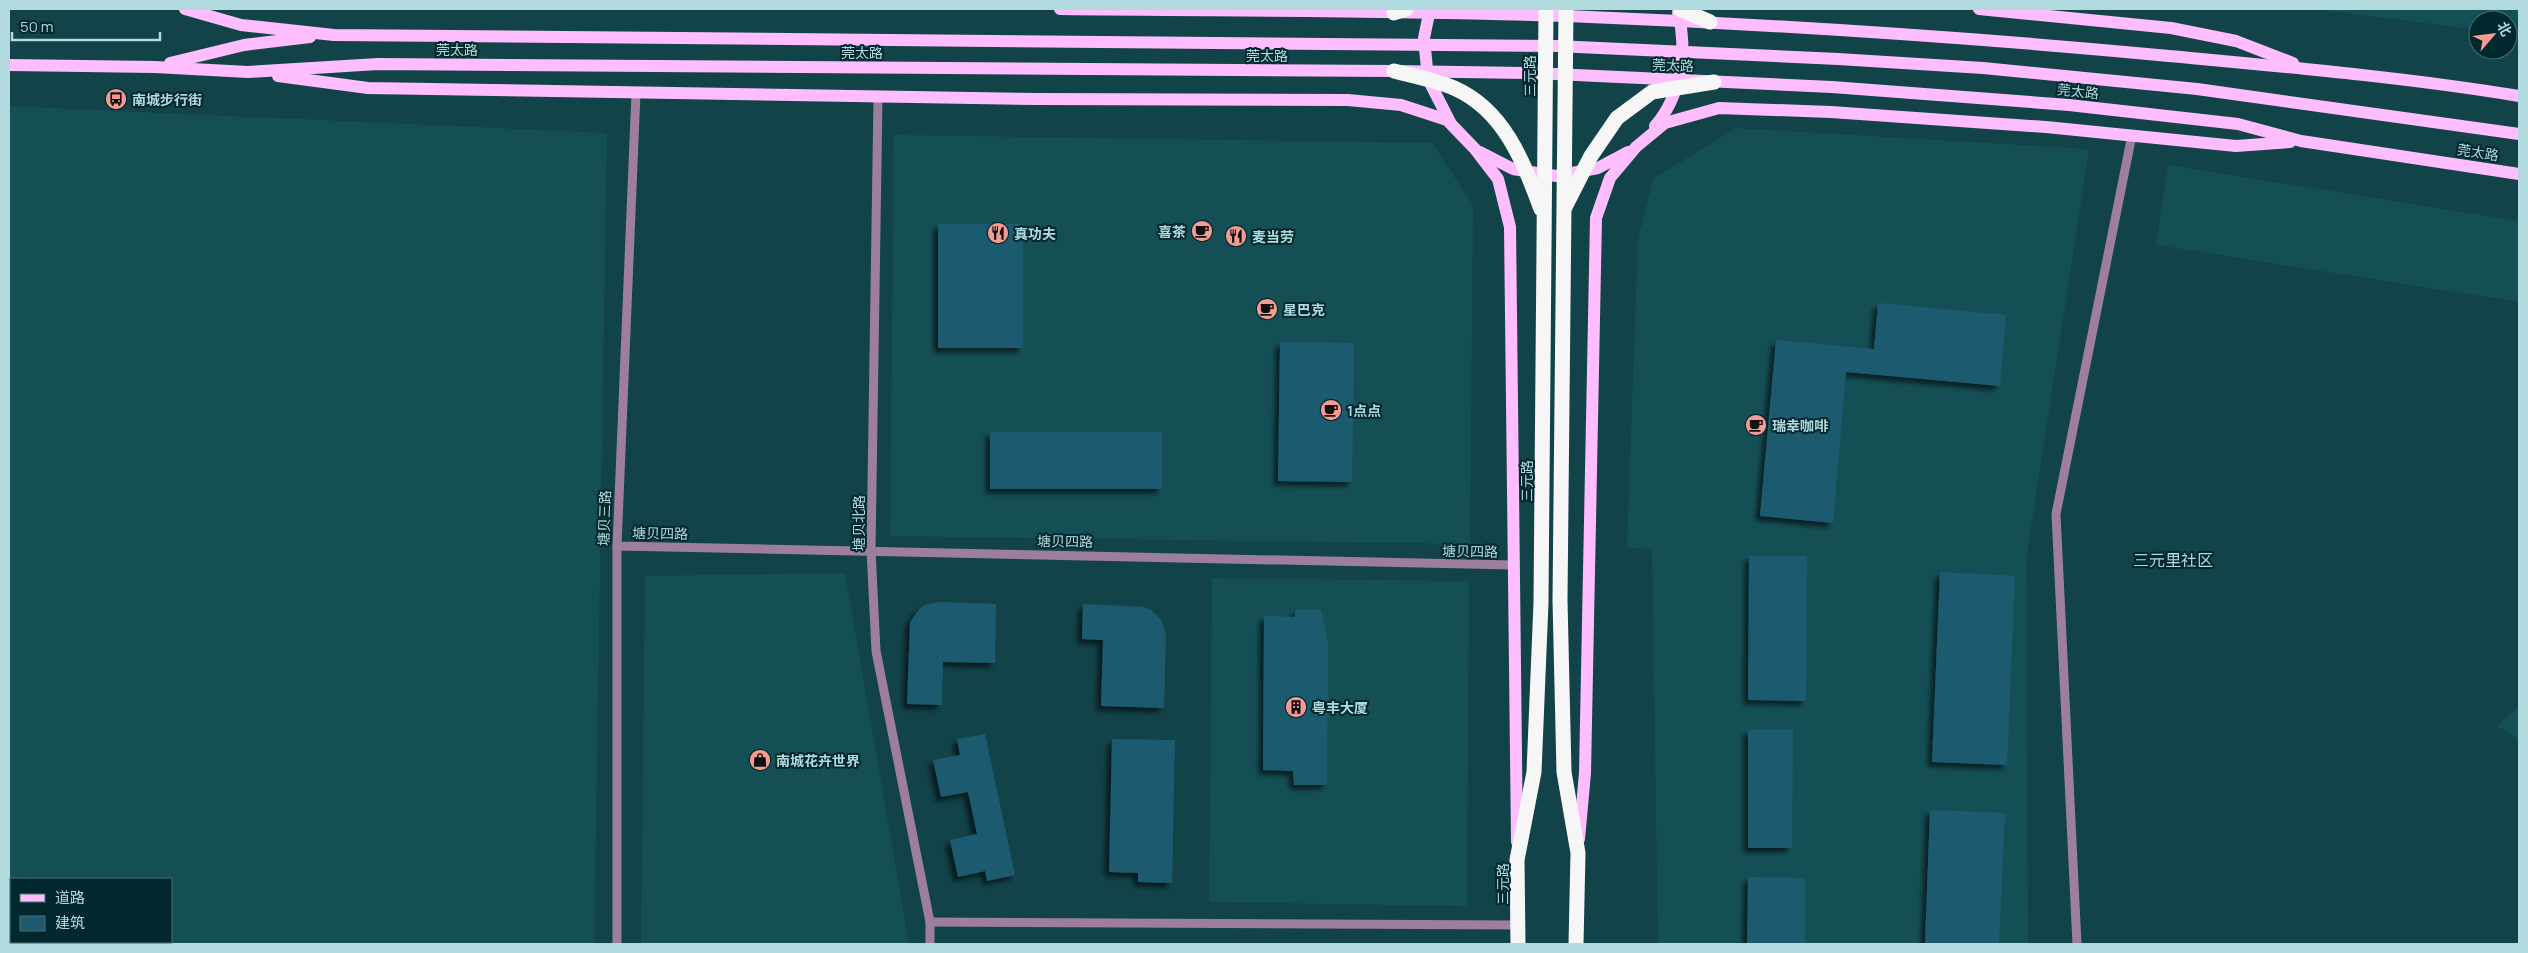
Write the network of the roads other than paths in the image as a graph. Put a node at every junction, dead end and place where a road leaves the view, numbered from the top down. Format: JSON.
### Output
{"nodes":[{"id":1,"x":185,"y":9,"type":"edge"},
{"id":2,"x":1060,"y":9,"type":"edge"},
{"id":3,"x":1430,"y":9,"type":"edge"},
{"id":4,"x":1678,"y":9,"type":"edge"},
{"id":5,"x":1979,"y":9,"type":"edge"},
{"id":6,"x":1400,"y":11,"type":"edge"},
{"id":7,"x":1546,"y":12,"type":"edge"},
{"id":8,"x":1566,"y":12,"type":"edge"},
{"id":9,"x":1710,"y":22,"type":"junction"},
{"id":10,"x":334,"y":34,"type":"junction"},
{"id":11,"x":9,"y":65,"type":"edge"},
{"id":12,"x":155,"y":67,"type":"junction"},
{"id":13,"x":2307,"y":69,"type":"junction"},
{"id":14,"x":1394,"y":71,"type":"junction"},
{"id":15,"x":248,"y":72,"type":"junction"},
{"id":16,"x":1545,"y":74,"type":"junction"},
{"id":17,"x":1566,"y":76,"type":"junction"},
{"id":18,"x":1714,"y":82,"type":"junction"},
{"id":19,"x":636,"y":93,"type":"junction"},
{"id":20,"x":2519,"y":96,"type":"edge"},
{"id":21,"x":878,"y":97,"type":"junction"},
{"id":22,"x":2519,"y":134,"type":"edge"},
{"id":23,"x":2132,"y":135,"type":"junction"},
{"id":24,"x":2301,"y":141,"type":"junction"},
{"id":25,"x":1636,"y":147,"type":"junction"},
{"id":26,"x":1475,"y":149,"type":"junction"},
{"id":27,"x":2519,"y":174,"type":"edge"},
{"id":28,"x":1563,"y":211,"type":"junction"},
{"id":29,"x":1544,"y":218,"type":"junction"},
{"id":30,"x":617,"y":546,"type":"junction"},
{"id":31,"x":871,"y":550,"type":"junction"},
{"id":32,"x":1513,"y":565,"type":"junction"},
{"id":33,"x":1578,"y":854,"type":"junction"},
{"id":34,"x":1517,"y":860,"type":"junction"},
{"id":35,"x":930,"y":922,"type":"junction"},
{"id":36,"x":1518,"y":925,"type":"junction"},
{"id":37,"x":617,"y":944,"type":"edge"},
{"id":38,"x":930,"y":944,"type":"edge"},
{"id":39,"x":1518,"y":944,"type":"edge"},
{"id":40,"x":1576,"y":944,"type":"edge"},
{"id":41,"x":2076,"y":944,"type":"edge"}],
"edges":[{"from":1,"to":10,"type":"main road"},
{"from":2,"to":6,"type":"main road"},
{"from":3,"to":26,"type":"main road"},
{"from":4,"to":9,"type":"highway"},
{"from":4,"to":25,"type":"main road"},
{"from":5,"to":13,"type":"main road"},
{"from":6,"to":7,"type":"main road"},
{"from":7,"to":8,"type":"main road"},
{"from":7,"to":16,"type":"highway","name":"三元路"},
{"from":8,"to":9,"type":"main road"},
{"from":8,"to":17,"type":"highway"},
{"from":9,"to":13,"type":"main road"},
{"from":10,"to":12,"type":"main road"},
{"from":10,"to":22,"type":"main road"},
{"from":11,"to":12,"type":"main road","name":"莞太路"},
{"from":12,"to":15,"type":"main road","name":"莞太路"},
{"from":13,"to":20,"type":"main road"},
{"from":14,"to":15,"type":"main road","name":"莞太路"},
{"from":14,"to":16,"type":"main road","name":"莞太路"},
{"from":14,"to":29,"type":"highway"},
{"from":15,"to":19,"type":"main road"},
{"from":16,"to":17,"type":"main road","name":"莞太路"},
{"from":16,"to":29,"type":"highway","name":"三元路"},
{"from":17,"to":18,"type":"main road","name":"莞太路"},
{"from":17,"to":28,"type":"highway"},
{"from":18,"to":24,"type":"main road","name":"莞太路"},
{"from":18,"to":28,"type":"highway"},
{"from":19,"to":21,"type":"main road"},
{"from":19,"to":30,"type":"street","name":"塘贝三路"},
{"from":21,"to":26,"type":"main road"},
{"from":21,"to":31,"type":"street","name":"塘贝北路"},
{"from":23,"to":24,"type":"main road"},
{"from":23,"to":25,"type":"main road"},
{"from":23,"to":41,"type":"street"},
{"from":24,"to":27,"type":"main road","name":"莞太路"},
{"from":25,"to":26,"type":"main road"},
{"from":25,"to":33,"type":"main road"},
{"from":26,"to":32,"type":"main road"},
{"from":28,"to":33,"type":"highway"},
{"from":29,"to":34,"type":"highway","name":"三元路"},
{"from":30,"to":31,"type":"street","name":"塘贝四路"},
{"from":30,"to":37,"type":"street","name":"塘贝三路"},
{"from":31,"to":32,"type":"street","name":"塘贝四路"},
{"from":31,"to":35,"type":"street","name":"塘贝北路"},
{"from":32,"to":34,"type":"main road"},
{"from":33,"to":40,"type":"highway"},
{"from":34,"to":36,"type":"highway","name":"三元路"},
{"from":35,"to":36,"type":"street"},
{"from":35,"to":38,"type":"street","name":"塘贝北路"},
{"from":36,"to":39,"type":"highway","name":"三元路"}]}
